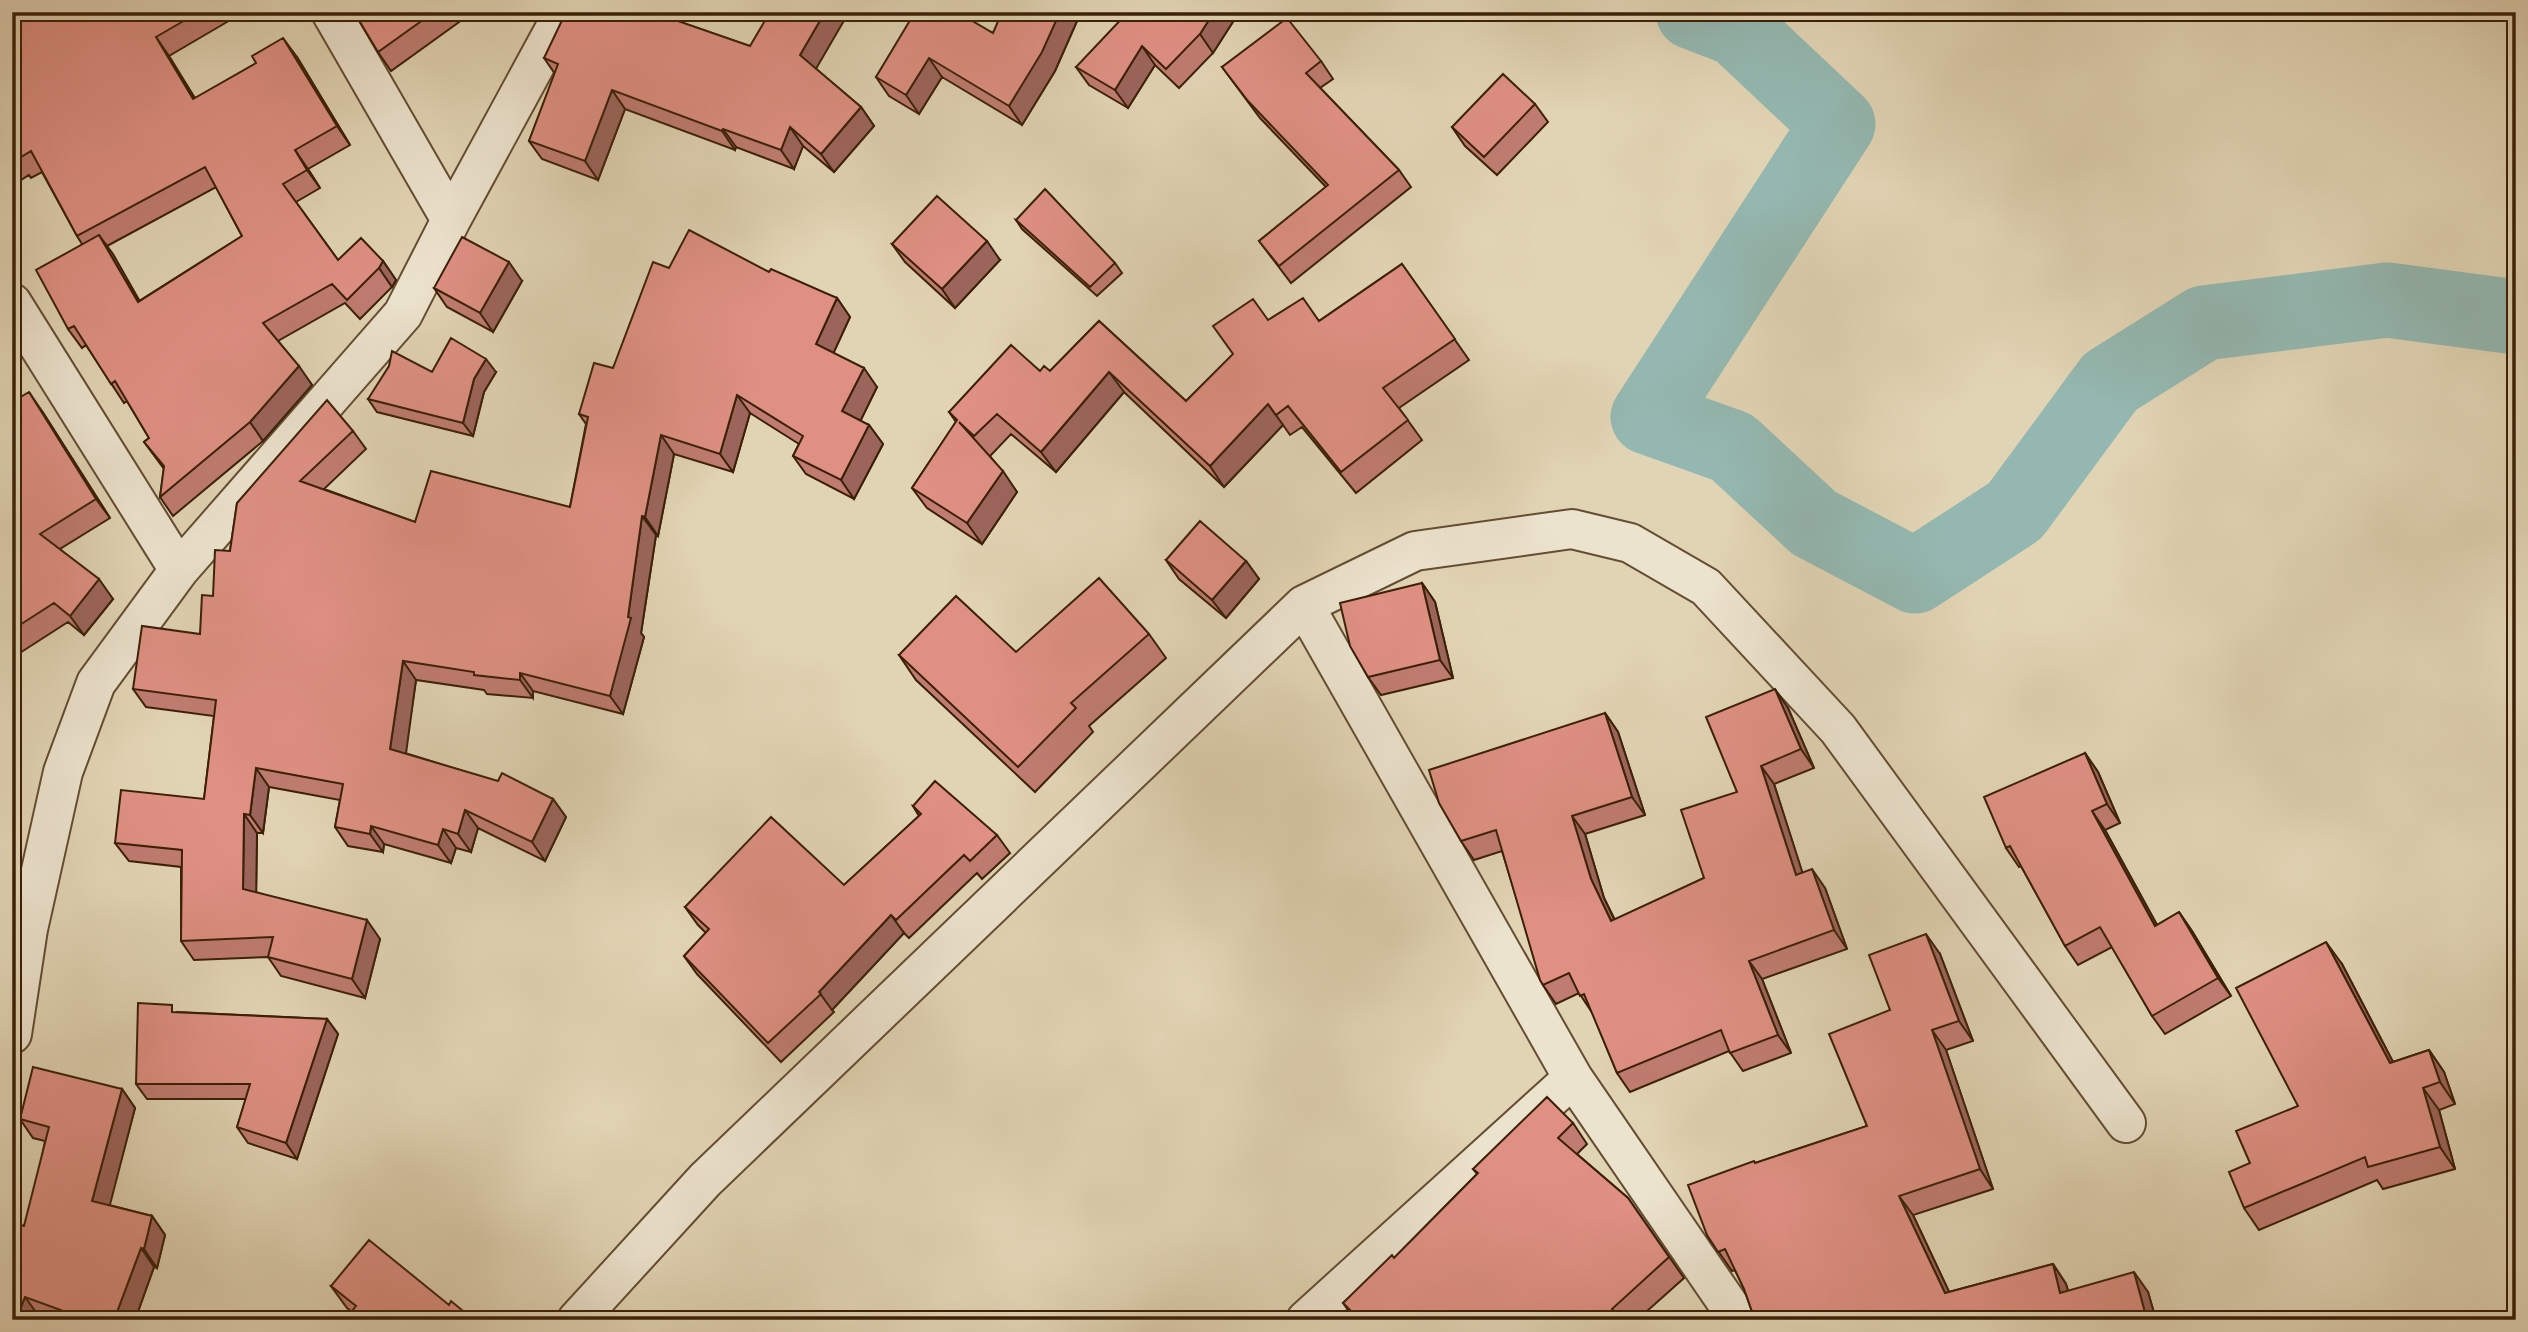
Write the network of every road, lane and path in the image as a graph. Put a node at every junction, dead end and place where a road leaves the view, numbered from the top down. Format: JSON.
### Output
{"nodes":[{"id":1,"x":331,"y":12,"type":"edge"},
{"id":2,"x":564,"y":12,"type":"edge"},
{"id":3,"x":451,"y":220,"type":"junction"},
{"id":4,"x":12,"y":303,"type":"edge"},
{"id":5,"x":180,"y":570,"type":"junction"},
{"id":6,"x":1304,"y":604,"type":"junction"},
{"id":7,"x":12,"y":1034,"type":"edge"},
{"id":8,"x":1573,"y":1078,"type":"junction"},
{"id":9,"x":2126,"y":1123,"type":"dead end"},
{"id":10,"x":577,"y":1320,"type":"edge"},
{"id":11,"x":1306,"y":1320,"type":"edge"},
{"id":12,"x":1739,"y":1320,"type":"edge"}],
"edges":[{"from":1,"to":3,"type":"street"},
{"from":2,"to":3,"type":"street"},
{"from":3,"to":5,"type":"street"},
{"from":4,"to":5,"type":"street"},
{"from":5,"to":7,"type":"street"},
{"from":6,"to":8,"type":"street"},
{"from":6,"to":9,"type":"street"},
{"from":6,"to":10,"type":"street"},
{"from":8,"to":11,"type":"street"},
{"from":8,"to":12,"type":"street"}]}
